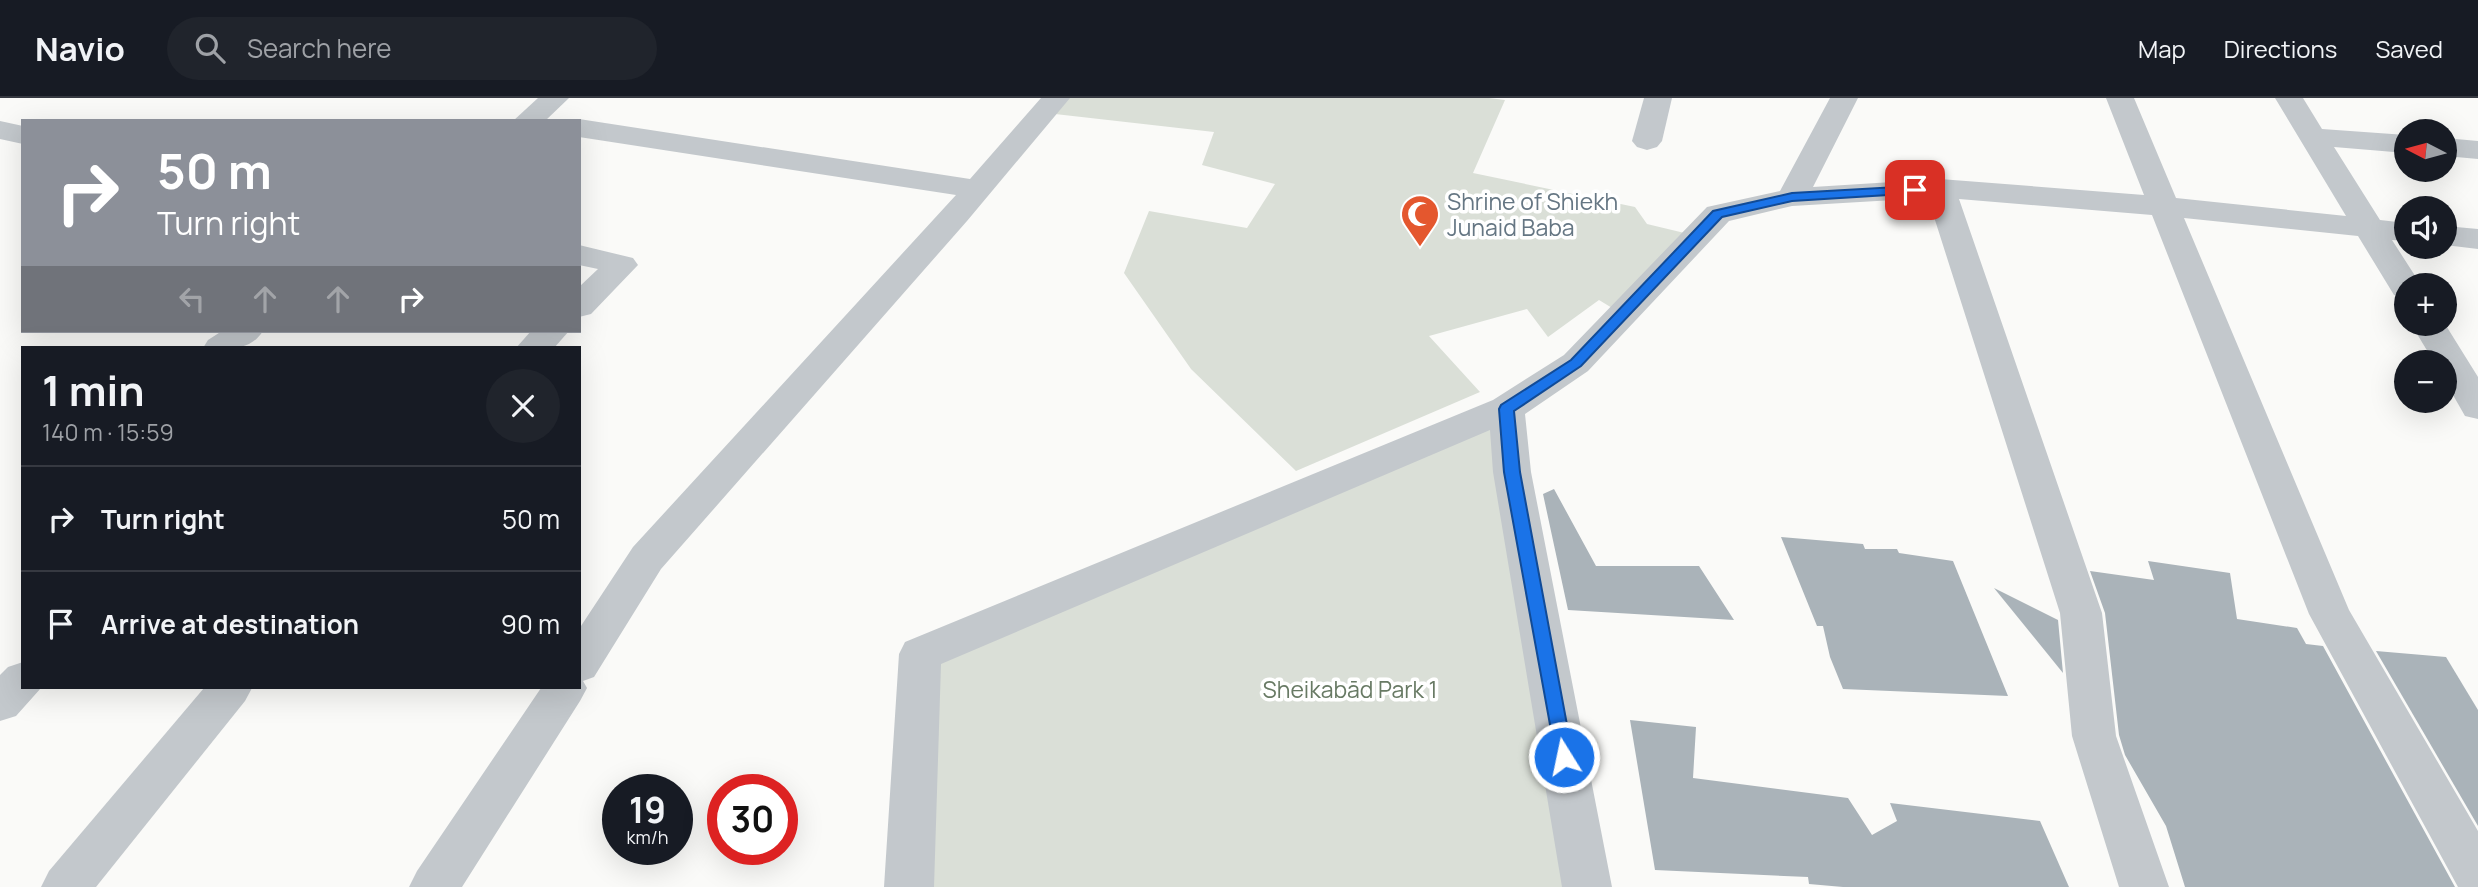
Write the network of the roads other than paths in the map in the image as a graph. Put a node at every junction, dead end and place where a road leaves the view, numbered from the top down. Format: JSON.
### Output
{"nodes":[{"id":1,"x":555,"y":98,"type":"edge"},
{"id":2,"x":1056,"y":98,"type":"edge"},
{"id":3,"x":1658,"y":98,"type":"edge"},
{"id":4,"x":1844,"y":98,"type":"edge"},
{"id":5,"x":2120,"y":98,"type":"edge"},
{"id":6,"x":2289,"y":98,"type":"edge"},
{"id":7,"x":530,"y":119,"type":"edge"},
{"id":8,"x":581,"y":128,"type":"edge"},
{"id":9,"x":0,"y":130,"type":"edge"},
{"id":10,"x":21,"y":135,"type":"edge"},
{"id":11,"x":2314,"y":137,"type":"junction"},
{"id":12,"x":1647,"y":141,"type":"dead end"},
{"id":13,"x":2394,"y":143,"type":"edge"},
{"id":14,"x":2457,"y":149,"type":"edge"},
{"id":15,"x":2478,"y":150,"type":"edge"},
{"id":16,"x":1940,"y":188,"type":"junction"},
{"id":17,"x":977,"y":189,"type":"junction"},
{"id":18,"x":1792,"y":197,"type":"junction"},
{"id":19,"x":2161,"y":206,"type":"junction"},
{"id":20,"x":2371,"y":229,"type":"junction"},
{"id":21,"x":2394,"y":231,"type":"edge"},
{"id":22,"x":2457,"y":237,"type":"edge"},
{"id":23,"x":2478,"y":239,"type":"edge"},
{"id":24,"x":581,"y":256,"type":"edge"},
{"id":25,"x":2397,"y":273,"type":"edge"},
{"id":26,"x":581,"y":304,"type":"edge"},
{"id":27,"x":243,"y":333,"type":"edge"},
{"id":28,"x":550,"y":333,"type":"edge"},
{"id":29,"x":2435,"y":336,"type":"edge"},
{"id":30,"x":223,"y":346,"type":"edge"},
{"id":31,"x":535,"y":346,"type":"edge"},
{"id":32,"x":2478,"y":407,"type":"edge"},
{"id":33,"x":1506,"y":409,"type":"junction"},
{"id":34,"x":581,"y":662,"type":"edge"},
{"id":35,"x":21,"y":682,"type":"edge"},
{"id":36,"x":229,"y":689,"type":"edge"},
{"id":37,"x":564,"y":689,"type":"edge"},
{"id":38,"x":0,"y":704,"type":"edge"},
{"id":39,"x":2478,"y":876,"type":"edge"},
{"id":40,"x":66,"y":887,"type":"edge"},
{"id":41,"x":434,"y":887,"type":"edge"},
{"id":42,"x":909,"y":887,"type":"edge"},
{"id":43,"x":1587,"y":887,"type":"edge"},
{"id":44,"x":2144,"y":887,"type":"edge"}],
"edges":[{"from":1,"to":7,"type":"street"},
{"from":2,"to":17,"type":"street"},
{"from":3,"to":12,"type":"street"},
{"from":4,"to":18,"type":"street"},
{"from":5,"to":19,"type":"street"},
{"from":6,"to":11,"type":"street"},
{"from":8,"to":17,"type":"street"},
{"from":9,"to":10,"type":"street"},
{"from":11,"to":13,"type":"street"},
{"from":11,"to":20,"type":"street"},
{"from":14,"to":15,"type":"street"},
{"from":16,"to":18,"type":"street"},
{"from":16,"to":19,"type":"street"},
{"from":16,"to":44,"type":"street"},
{"from":17,"to":34,"type":"street"},
{"from":18,"to":33,"type":"street"},
{"from":19,"to":20,"type":"street"},
{"from":19,"to":39,"type":"street"},
{"from":20,"to":21,"type":"street"},
{"from":20,"to":25,"type":"street"},
{"from":22,"to":23,"type":"street"},
{"from":24,"to":26,"type":"street"},
{"from":27,"to":30,"type":"street"},
{"from":28,"to":31,"type":"street"},
{"from":29,"to":32,"type":"street"},
{"from":33,"to":42,"type":"street"},
{"from":33,"to":43,"type":"street"},
{"from":35,"to":38,"type":"street"},
{"from":36,"to":40,"type":"street"},
{"from":37,"to":41,"type":"street"}]}
